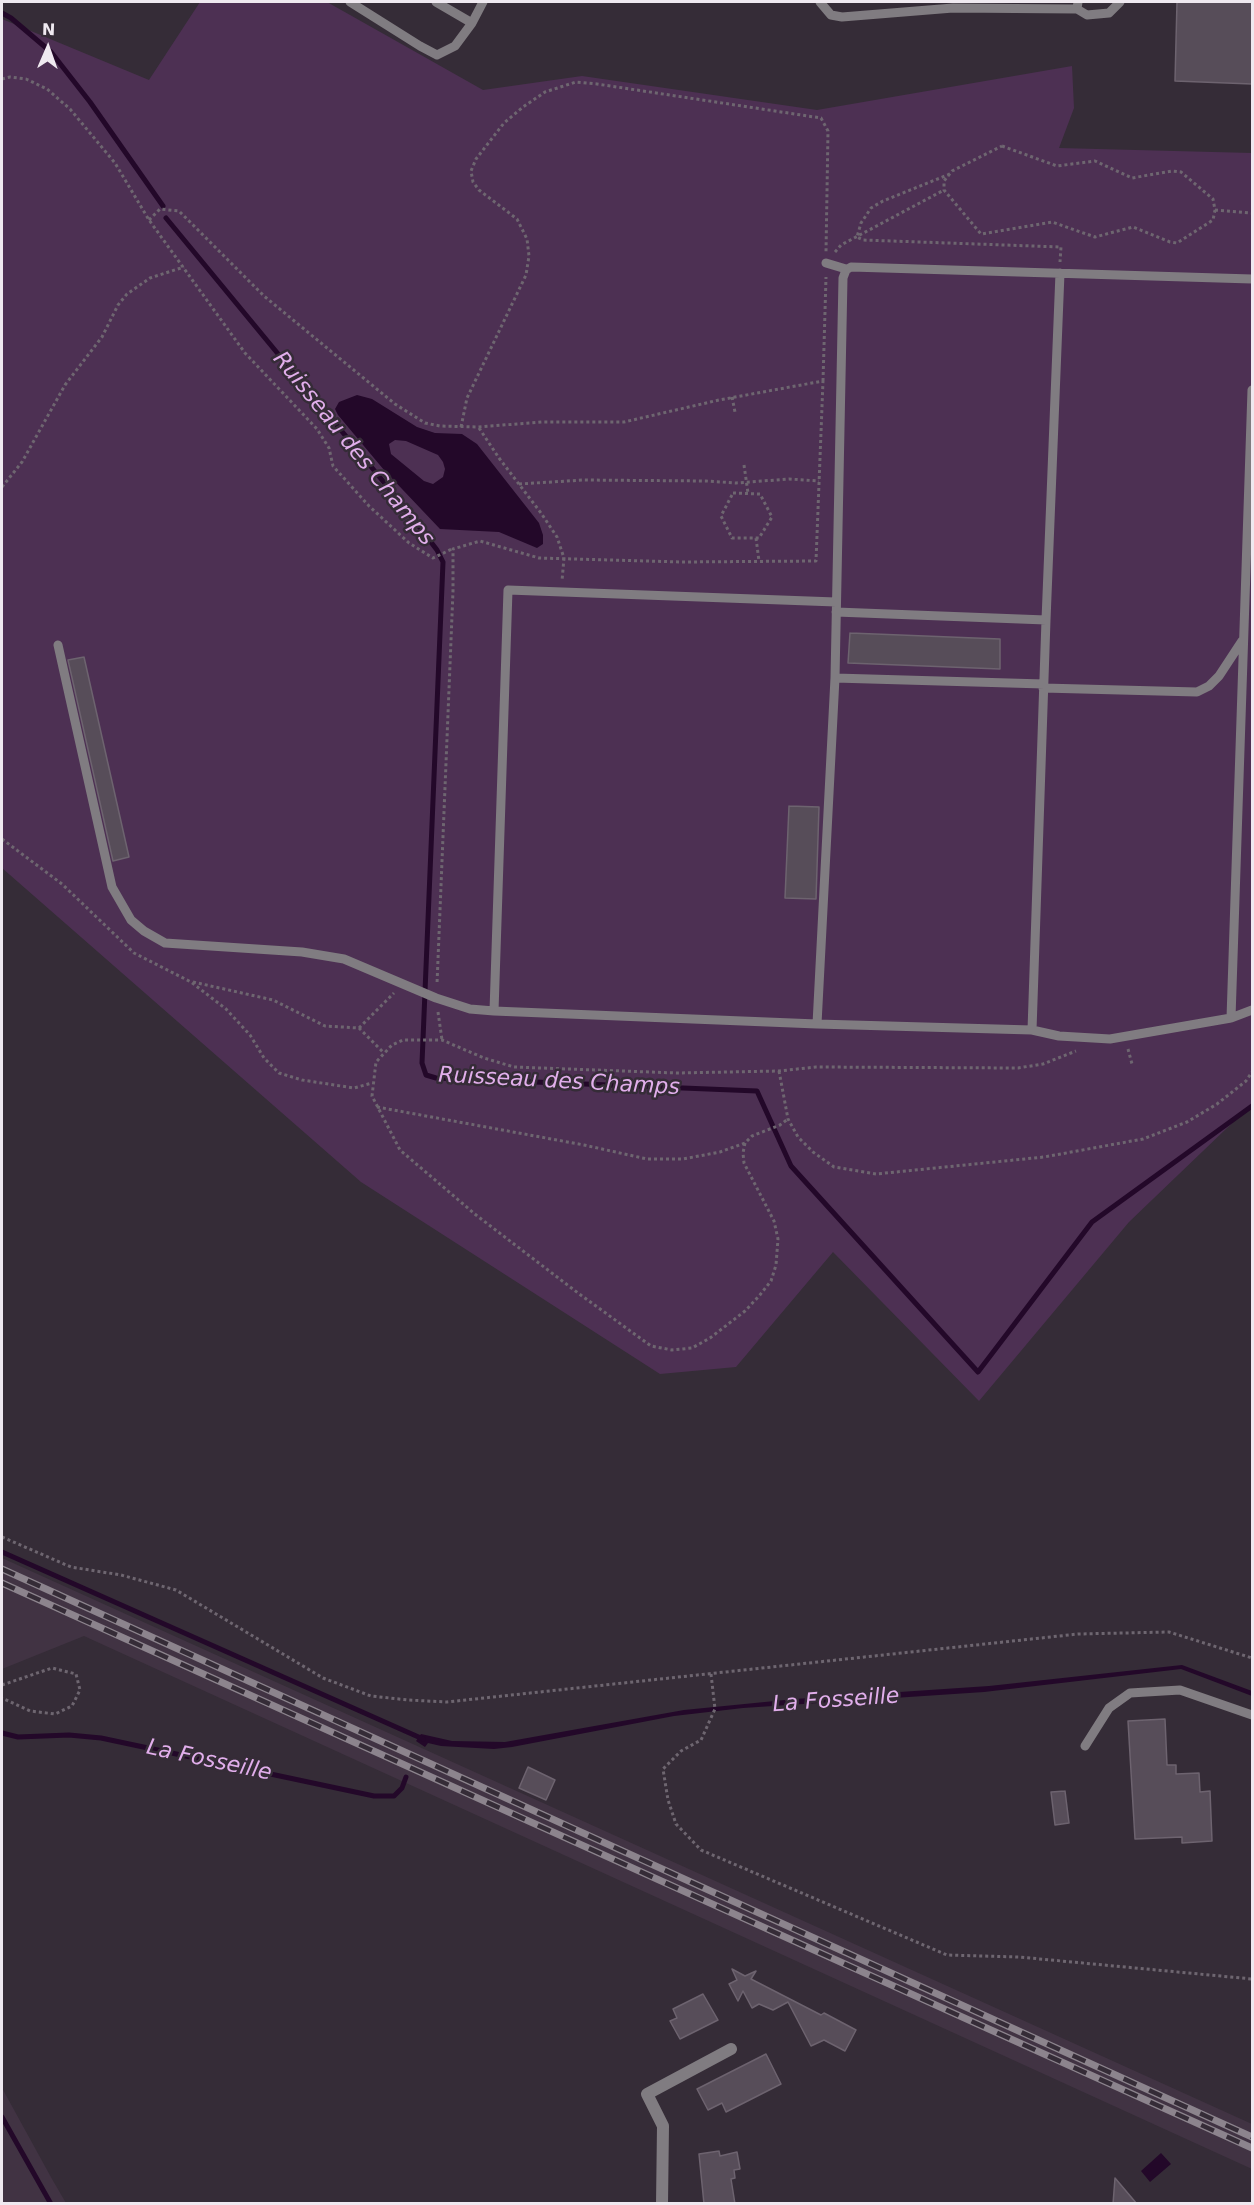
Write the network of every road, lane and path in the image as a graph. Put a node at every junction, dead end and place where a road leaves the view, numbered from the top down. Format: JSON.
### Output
{"nodes":[{"id":1,"x":350,"y":2,"type":"edge"},
{"id":2,"x":436,"y":2,"type":"edge"},
{"id":3,"x":483,"y":2,"type":"edge"},
{"id":4,"x":820,"y":2,"type":"edge"},
{"id":5,"x":1120,"y":2,"type":"edge"},
{"id":6,"x":953,"y":5,"type":"edge"},
{"id":7,"x":1077,"y":5,"type":"edge"},
{"id":8,"x":472,"y":23,"type":"junction"},
{"id":9,"x":2,"y":79,"type":"edge"},
{"id":10,"x":950,"y":174,"type":"junction"},
{"id":11,"x":945,"y":190,"type":"junction"},
{"id":12,"x":1215,"y":210,"type":"junction"},
{"id":13,"x":1252,"y":213,"type":"edge"},
{"id":14,"x":149,"y":220,"type":"junction"},
{"id":15,"x":857,"y":237,"type":"junction"},
{"id":16,"x":1061,"y":252,"type":"dead end"},
{"id":17,"x":826,"y":263,"type":"junction"},
{"id":18,"x":184,"y":267,"type":"junction"},
{"id":19,"x":846,"y":269,"type":"junction"},
{"id":20,"x":1060,"y":273,"type":"junction"},
{"id":21,"x":1252,"y":279,"type":"edge"},
{"id":22,"x":823,"y":381,"type":"junction"},
{"id":23,"x":1252,"y":390,"type":"edge"},
{"id":24,"x":732,"y":397,"type":"junction"},
{"id":25,"x":735,"y":412,"type":"dead end"},
{"id":26,"x":461,"y":427,"type":"junction"},
{"id":27,"x":478,"y":427,"type":"junction"},
{"id":28,"x":744,"y":465,"type":"dead end"},
{"id":29,"x":820,"y":481,"type":"junction"},
{"id":30,"x":746,"y":482,"type":"junction"},
{"id":31,"x":519,"y":484,"type":"junction"},
{"id":32,"x":2,"y":487,"type":"edge"},
{"id":33,"x":748,"y":494,"type":"junction"},
{"id":34,"x":756,"y":538,"type":"junction"},
{"id":35,"x":453,"y":549,"type":"junction"},
{"id":36,"x":564,"y":558,"type":"junction"},
{"id":37,"x":759,"y":561,"type":"junction"},
{"id":38,"x":561,"y":592,"type":"junction"},
{"id":39,"x":836,"y":602,"type":"junction"},
{"id":40,"x":836,"y":612,"type":"junction"},
{"id":41,"x":1249,"y":615,"type":"edge"},
{"id":42,"x":1046,"y":620,"type":"junction"},
{"id":43,"x":1244,"y":639,"type":"junction"},
{"id":44,"x":58,"y":645,"type":"dead end"},
{"id":45,"x":835,"y":678,"type":"junction"},
{"id":46,"x":1043,"y":686,"type":"junction"},
{"id":47,"x":2,"y":839,"type":"edge"},
{"id":48,"x":191,"y":982,"type":"junction"},
{"id":49,"x":404,"y":983,"type":"junction"},
{"id":50,"x":434,"y":997,"type":"junction"},
{"id":51,"x":1252,"y":1010,"type":"edge"},
{"id":52,"x":494,"y":1011,"type":"junction"},
{"id":53,"x":1231,"y":1018,"type":"junction"},
{"id":54,"x":817,"y":1024,"type":"junction"},
{"id":55,"x":359,"y":1028,"type":"junction"},
{"id":56,"x":1032,"y":1030,"type":"junction"},
{"id":57,"x":442,"y":1040,"type":"junction"},
{"id":58,"x":1080,"y":1050,"type":"dead end"},
{"id":59,"x":383,"y":1052,"type":"junction"},
{"id":60,"x":779,"y":1071,"type":"junction"},
{"id":61,"x":1252,"y":1072,"type":"edge"},
{"id":62,"x":372,"y":1083,"type":"junction"},
{"id":63,"x":377,"y":1107,"type":"junction"},
{"id":64,"x":788,"y":1119,"type":"junction"},
{"id":65,"x":745,"y":1143,"type":"junction"},
{"id":66,"x":2,"y":1537,"type":"edge"},
{"id":67,"x":1252,"y":1658,"type":"edge"},
{"id":68,"x":711,"y":1674,"type":"junction"},
{"id":69,"x":2,"y":1685,"type":"edge"},
{"id":70,"x":2,"y":1698,"type":"edge"},
{"id":71,"x":1252,"y":1715,"type":"edge"},
{"id":72,"x":1085,"y":1746,"type":"dead end"},
{"id":73,"x":1252,"y":1979,"type":"edge"},
{"id":74,"x":731,"y":2049,"type":"dead end"},
{"id":75,"x":662,"y":2204,"type":"edge"}],
"edges":[{"from":1,"to":8,"type":"lane"},
{"from":2,"to":8,"type":"lane"},
{"from":3,"to":8,"type":"lane"},
{"from":4,"to":6,"type":"lane"},
{"from":5,"to":7,"type":"lane"},
{"from":6,"to":7,"type":"lane"},
{"from":9,"to":14,"type":"path"},
{"from":10,"to":11,"type":"path"},
{"from":10,"to":12,"type":"path"},
{"from":10,"to":15,"type":"path"},
{"from":11,"to":12,"type":"path"},
{"from":11,"to":15,"type":"path"},
{"from":12,"to":13,"type":"path"},
{"from":14,"to":18,"type":"path"},
{"from":14,"to":26,"type":"path"},
{"from":15,"to":16,"type":"path"},
{"from":15,"to":17,"type":"path"},
{"from":17,"to":19,"type":"lane"},
{"from":17,"to":22,"type":"path"},
{"from":17,"to":26,"type":"path"},
{"from":18,"to":32,"type":"path"},
{"from":18,"to":35,"type":"path"},
{"from":19,"to":20,"type":"lane"},
{"from":19,"to":39,"type":"lane"},
{"from":20,"to":21,"type":"lane"},
{"from":20,"to":42,"type":"lane"},
{"from":22,"to":24,"type":"path"},
{"from":22,"to":29,"type":"path"},
{"from":23,"to":41,"type":"lane"},
{"from":24,"to":25,"type":"path"},
{"from":24,"to":27,"type":"path"},
{"from":26,"to":27,"type":"path"},
{"from":27,"to":31,"type":"path"},
{"from":28,"to":30,"type":"path"},
{"from":29,"to":30,"type":"path"},
{"from":29,"to":37,"type":"path"},
{"from":30,"to":31,"type":"path"},
{"from":30,"to":33,"type":"path"},
{"from":31,"to":36,"type":"path"},
{"from":33,"to":34,"type":"path"},
{"from":33,"to":34,"type":"path"},
{"from":34,"to":37,"type":"path"},
{"from":35,"to":36,"type":"path"},
{"from":35,"to":50,"type":"path"},
{"from":36,"to":37,"type":"path"},
{"from":36,"to":38,"type":"path"},
{"from":38,"to":39,"type":"lane"},
{"from":38,"to":52,"type":"lane"},
{"from":39,"to":40,"type":"lane"},
{"from":40,"to":42,"type":"lane"},
{"from":40,"to":45,"type":"lane"},
{"from":41,"to":43,"type":"lane"},
{"from":42,"to":46,"type":"lane"},
{"from":43,"to":46,"type":"lane"},
{"from":43,"to":53,"type":"lane"},
{"from":44,"to":49,"type":"lane"},
{"from":45,"to":46,"type":"lane"},
{"from":45,"to":54,"type":"lane"},
{"from":46,"to":56,"type":"lane"},
{"from":47,"to":48,"type":"path"},
{"from":48,"to":55,"type":"path"},
{"from":48,"to":62,"type":"path"},
{"from":49,"to":50,"type":"lane"},
{"from":49,"to":55,"type":"path"},
{"from":50,"to":52,"type":"lane"},
{"from":50,"to":57,"type":"path"},
{"from":51,"to":53,"type":"lane"},
{"from":52,"to":54,"type":"lane"},
{"from":53,"to":56,"type":"lane"},
{"from":54,"to":56,"type":"lane"},
{"from":55,"to":59,"type":"path"},
{"from":57,"to":59,"type":"path"},
{"from":57,"to":60,"type":"path"},
{"from":58,"to":60,"type":"path"},
{"from":59,"to":62,"type":"path"},
{"from":60,"to":64,"type":"path"},
{"from":61,"to":64,"type":"path"},
{"from":62,"to":63,"type":"path"},
{"from":63,"to":65,"type":"path"},
{"from":63,"to":65,"type":"path"},
{"from":64,"to":65,"type":"path"},
{"from":66,"to":68,"type":"path"},
{"from":67,"to":68,"type":"path"},
{"from":68,"to":73,"type":"path"},
{"from":69,"to":70,"type":"path"},
{"from":71,"to":72,"type":"lane"},
{"from":74,"to":75,"type":"street"}]}
